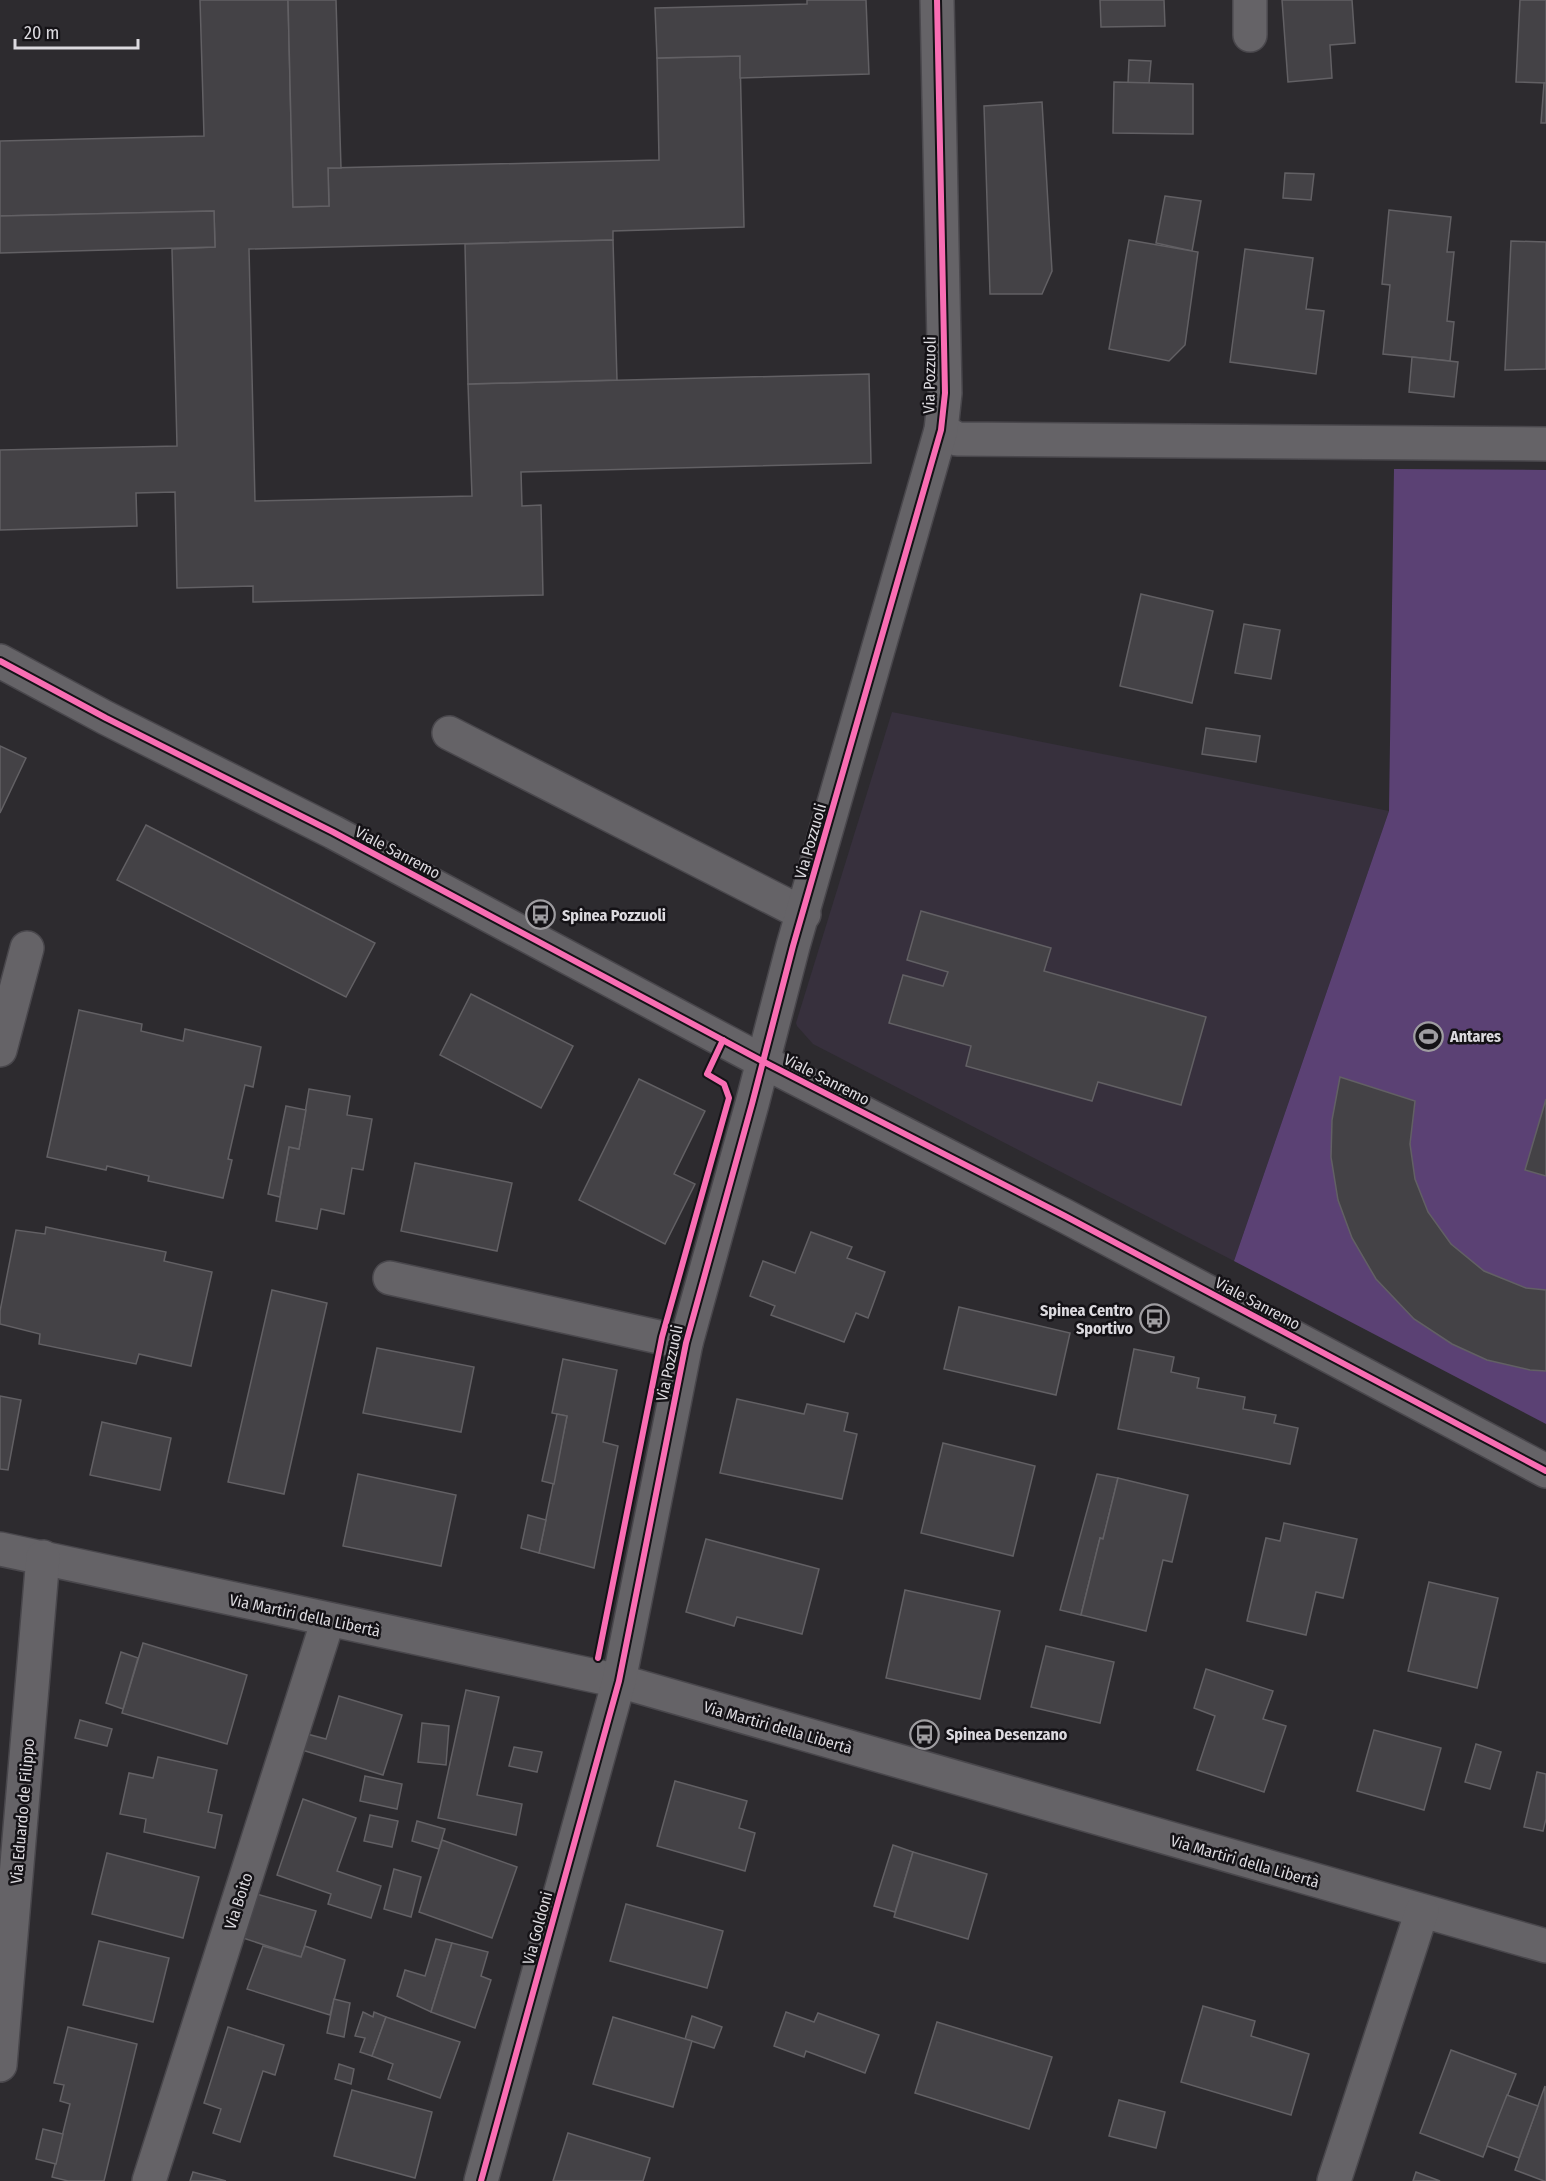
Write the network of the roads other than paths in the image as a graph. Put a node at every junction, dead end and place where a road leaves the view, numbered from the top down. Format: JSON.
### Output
{"nodes":[{"id":1,"x":937,"y":0,"type":"edge"},
{"id":2,"x":1250,"y":0,"type":"edge"},
{"id":3,"x":1250,"y":35,"type":"dead end"},
{"id":4,"x":941,"y":430,"type":"junction"},
{"id":5,"x":1546,"y":444,"type":"edge"},
{"id":6,"x":0,"y":661,"type":"edge"},
{"id":7,"x":449,"y":733,"type":"dead end"},
{"id":8,"x":804,"y":914,"type":"junction"},
{"id":9,"x":27,"y":948,"type":"dead end"},
{"id":10,"x":0,"y":1050,"type":"edge"},
{"id":11,"x":762,"y":1061,"type":"junction"},
{"id":12,"x":390,"y":1278,"type":"dead end"},
{"id":13,"x":686,"y":1343,"type":"junction"},
{"id":14,"x":1546,"y":1472,"type":"edge"},
{"id":15,"x":0,"y":1549,"type":"edge"},
{"id":16,"x":44,"y":1557,"type":"junction"},
{"id":17,"x":328,"y":1620,"type":"junction"},
{"id":18,"x":619,"y":1681,"type":"junction"},
{"id":19,"x":1422,"y":1911,"type":"junction"},
{"id":20,"x":1546,"y":1946,"type":"edge"},
{"id":21,"x":0,"y":2066,"type":"edge"},
{"id":22,"x":149,"y":2181,"type":"edge"},
{"id":23,"x":481,"y":2181,"type":"edge"},
{"id":24,"x":1334,"y":2181,"type":"edge"}],
"edges":[{"from":1,"to":4,"type":"street","name":"Via Pozzuoli"},
{"from":2,"to":3,"type":"street"},
{"from":4,"to":5,"type":"street"},
{"from":4,"to":8,"type":"street","name":"Via Pozzuoli"},
{"from":6,"to":11,"type":"street","name":"Viale Sanremo"},
{"from":7,"to":8,"type":"street"},
{"from":8,"to":11,"type":"street","name":"Via Pozzuoli"},
{"from":9,"to":10,"type":"street"},
{"from":11,"to":13,"type":"street","name":"Via Pozzuoli"},
{"from":11,"to":14,"type":"street","name":"Viale Sanremo"},
{"from":12,"to":13,"type":"street"},
{"from":13,"to":18,"type":"street","name":"Via Pozzuoli"},
{"from":15,"to":16,"type":"street","name":"Via Martiri della Libertà"},
{"from":16,"to":17,"type":"street","name":"Via Martiri della Libertà"},
{"from":16,"to":21,"type":"street","name":"Via Eduardo de Filippo"},
{"from":17,"to":18,"type":"street","name":"Via Martiri della Libertà"},
{"from":17,"to":22,"type":"street","name":"Via Boito"},
{"from":18,"to":19,"type":"street","name":"Via Martiri della Libertà"},
{"from":18,"to":23,"type":"street","name":"Via Goldoni"},
{"from":19,"to":20,"type":"street","name":"Via Martiri della Libertà"},
{"from":19,"to":24,"type":"street"}]}
